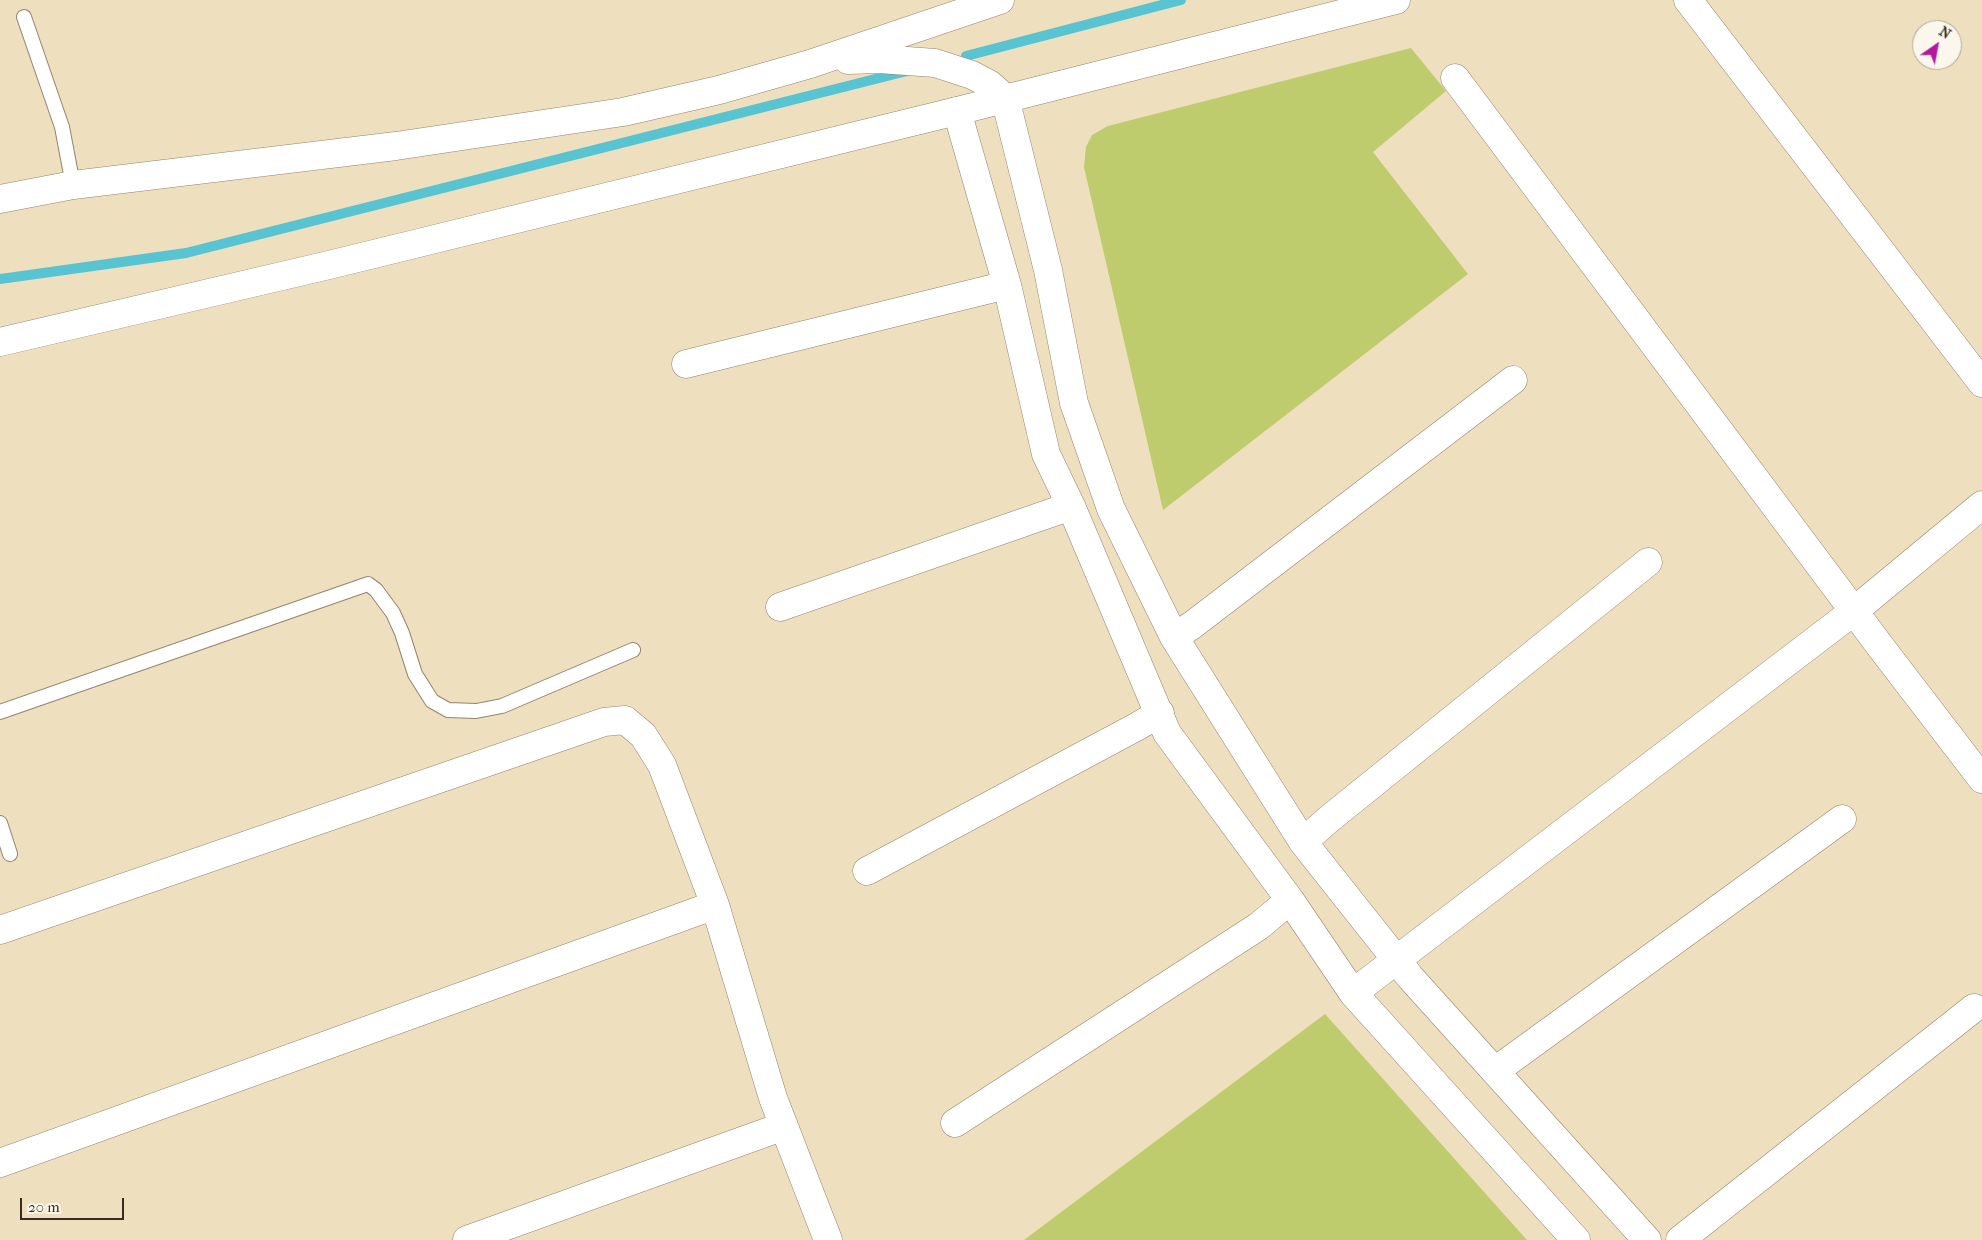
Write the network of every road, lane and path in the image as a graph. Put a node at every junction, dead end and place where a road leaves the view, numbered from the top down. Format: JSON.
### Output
{"nodes":[{"id":1,"x":1396,"y":0,"type":"edge"},
{"id":2,"x":1688,"y":0,"type":"edge"},
{"id":3,"x":992,"y":1,"type":"edge"},
{"id":4,"x":24,"y":17,"type":"dead end"},
{"id":5,"x":810,"y":64,"type":"junction"},
{"id":6,"x":1455,"y":78,"type":"dead end"},
{"id":7,"x":1005,"y":98,"type":"junction"},
{"id":8,"x":957,"y":111,"type":"junction"},
{"id":9,"x":73,"y":185,"type":"junction"},
{"id":10,"x":0,"y":199,"type":"edge"},
{"id":11,"x":1007,"y":285,"type":"junction"},
{"id":12,"x":0,"y":342,"type":"edge"},
{"id":13,"x":686,"y":364,"type":"dead end"},
{"id":14,"x":1513,"y":380,"type":"dead end"},
{"id":15,"x":1982,"y":383,"type":"edge"},
{"id":16,"x":1982,"y":505,"type":"edge"},
{"id":17,"x":1071,"y":506,"type":"junction"},
{"id":18,"x":1648,"y":562,"type":"dead end"},
{"id":19,"x":780,"y":607,"type":"dead end"},
{"id":20,"x":1854,"y":611,"type":"junction"},
{"id":21,"x":1174,"y":637,"type":"junction"},
{"id":22,"x":633,"y":650,"type":"dead end"},
{"id":23,"x":0,"y":712,"type":"edge"},
{"id":24,"x":1160,"y":713,"type":"junction"},
{"id":25,"x":1982,"y":779,"type":"edge"},
{"id":26,"x":1842,"y":819,"type":"dead end"},
{"id":27,"x":0,"y":823,"type":"edge"},
{"id":28,"x":1303,"y":842,"type":"junction"},
{"id":29,"x":10,"y":854,"type":"dead end"},
{"id":30,"x":867,"y":870,"type":"dead end"},
{"id":31,"x":1290,"y":900,"type":"junction"},
{"id":32,"x":715,"y":905,"type":"junction"},
{"id":33,"x":0,"y":930,"type":"edge"},
{"id":34,"x":1395,"y":959,"type":"junction"},
{"id":35,"x":1353,"y":993,"type":"junction"},
{"id":36,"x":1974,"y":1008,"type":"dead end"},
{"id":37,"x":1495,"y":1071,"type":"junction"},
{"id":38,"x":955,"y":1123,"type":"dead end"},
{"id":39,"x":784,"y":1126,"type":"junction"},
{"id":40,"x":0,"y":1163,"type":"edge"},
{"id":41,"x":467,"y":1240,"type":"edge"},
{"id":42,"x":828,"y":1240,"type":"edge"},
{"id":43,"x":1576,"y":1240,"type":"edge"},
{"id":44,"x":1647,"y":1240,"type":"edge"},
{"id":45,"x":1680,"y":1240,"type":"edge"}],
"edges":[{"from":1,"to":7,"type":"street"},
{"from":2,"to":15,"type":"street"},
{"from":3,"to":5,"type":"street"},
{"from":4,"to":9,"type":"lane"},
{"from":5,"to":7,"type":"street"},
{"from":5,"to":9,"type":"street"},
{"from":6,"to":20,"type":"street"},
{"from":7,"to":8,"type":"street"},
{"from":7,"to":21,"type":"street"},
{"from":8,"to":11,"type":"street"},
{"from":8,"to":12,"type":"street"},
{"from":9,"to":10,"type":"street"},
{"from":11,"to":13,"type":"street"},
{"from":11,"to":17,"type":"street"},
{"from":14,"to":21,"type":"street"},
{"from":16,"to":20,"type":"street"},
{"from":17,"to":19,"type":"street"},
{"from":17,"to":24,"type":"street"},
{"from":18,"to":28,"type":"street"},
{"from":20,"to":25,"type":"street"},
{"from":20,"to":34,"type":"street"},
{"from":21,"to":28,"type":"street"},
{"from":22,"to":23,"type":"lane"},
{"from":24,"to":30,"type":"street"},
{"from":24,"to":31,"type":"street"},
{"from":26,"to":37,"type":"street"},
{"from":27,"to":29,"type":"lane"},
{"from":28,"to":34,"type":"street"},
{"from":31,"to":35,"type":"street"},
{"from":31,"to":38,"type":"street"},
{"from":32,"to":33,"type":"street"},
{"from":32,"to":39,"type":"street"},
{"from":32,"to":40,"type":"street"},
{"from":34,"to":35,"type":"street"},
{"from":34,"to":37,"type":"street"},
{"from":35,"to":43,"type":"street"},
{"from":36,"to":45,"type":"street"},
{"from":37,"to":44,"type":"street"},
{"from":39,"to":41,"type":"street"},
{"from":39,"to":42,"type":"street"}]}
